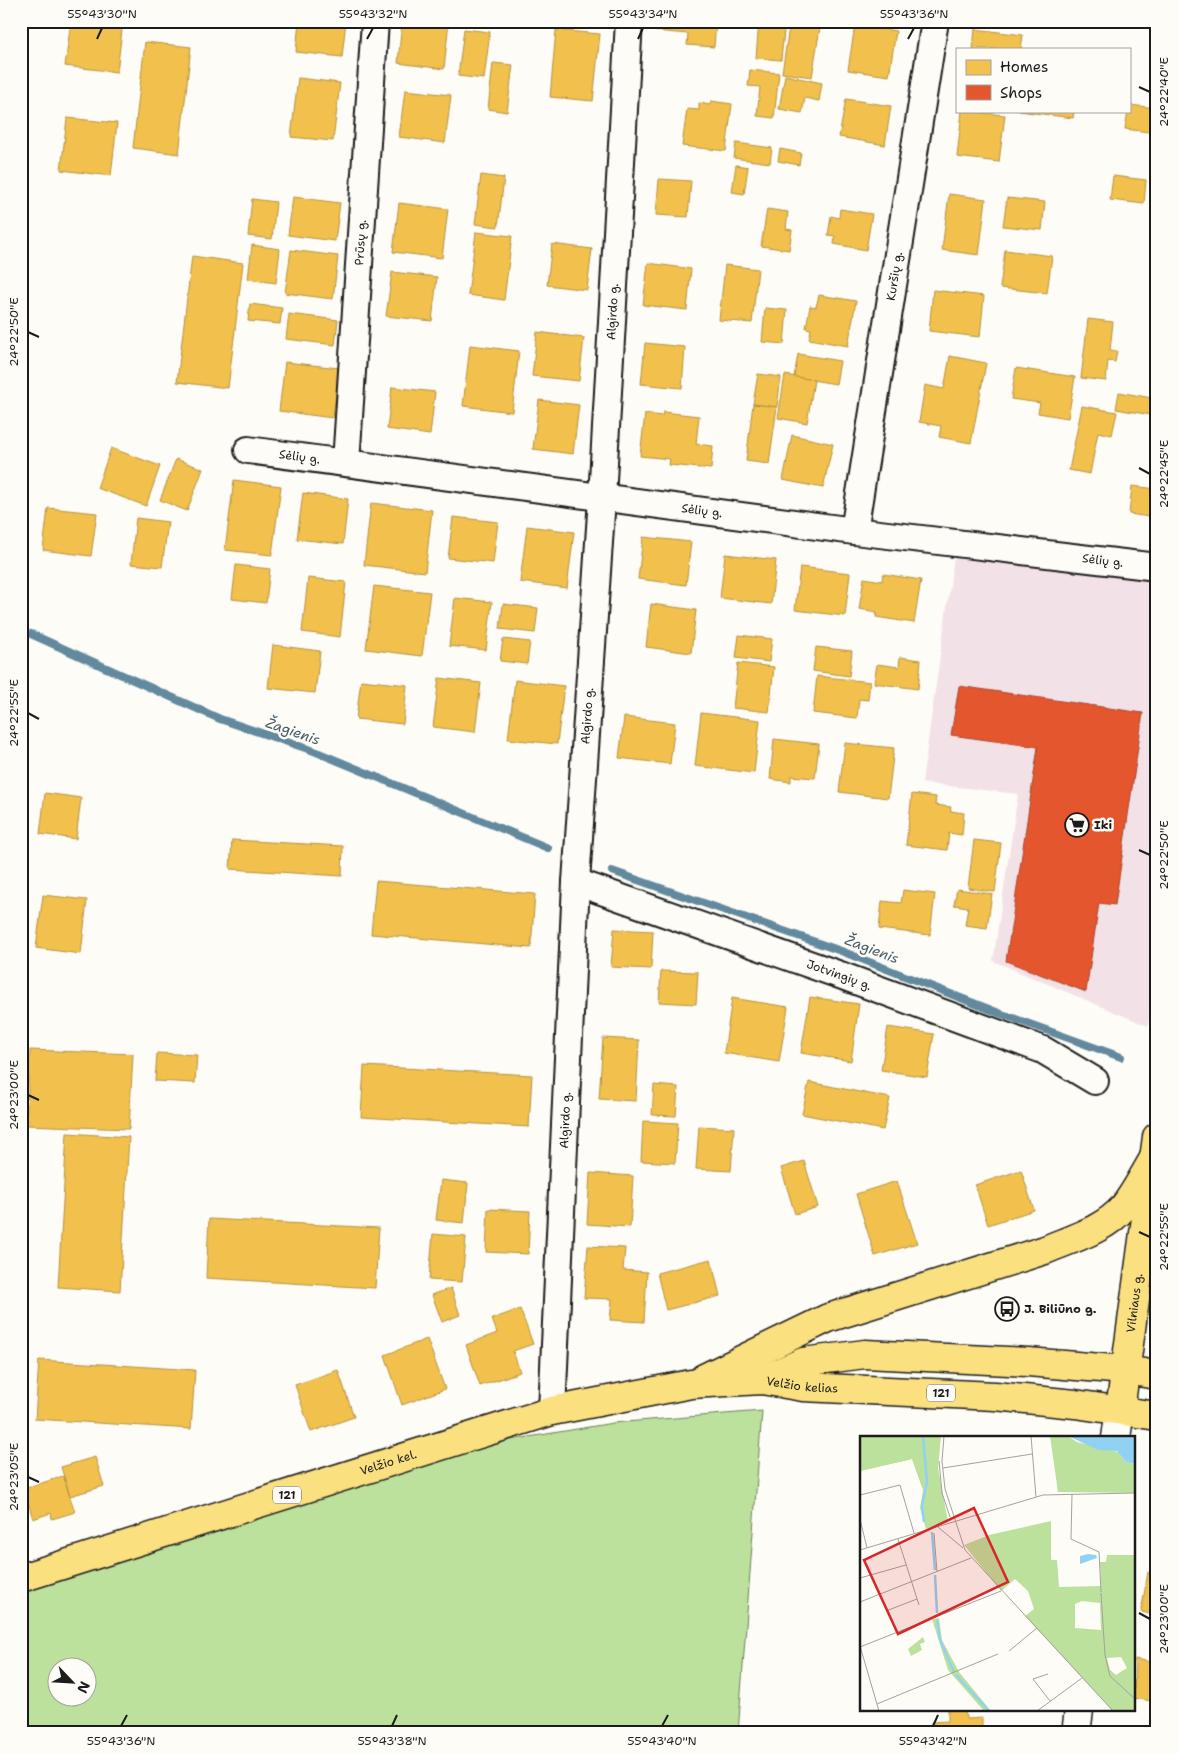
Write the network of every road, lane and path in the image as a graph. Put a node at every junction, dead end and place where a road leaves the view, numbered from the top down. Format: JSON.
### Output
{"nodes":[{"id":1,"x":375,"y":21,"type":"edge"},
{"id":2,"x":629,"y":21,"type":"edge"},
{"id":3,"x":936,"y":21,"type":"edge"},
{"id":4,"x":248,"y":450,"type":"dead end"},
{"id":5,"x":346,"y":463,"type":"junction"},
{"id":6,"x":602,"y":498,"type":"junction"},
{"id":7,"x":854,"y":531,"type":"junction"},
{"id":8,"x":1157,"y":567,"type":"edge"},
{"id":9,"x":576,"y":882,"type":"junction"},
{"id":10,"x":1095,"y":1081,"type":"dead end"},
{"id":11,"x":1155,"y":1148,"type":"edge"},
{"id":12,"x":1125,"y":1370,"type":"junction"},
{"id":13,"x":1157,"y":1375,"type":"edge"},
{"id":14,"x":762,"y":1380,"type":"junction"},
{"id":15,"x":691,"y":1384,"type":"junction"},
{"id":16,"x":1120,"y":1410,"type":"junction"},
{"id":17,"x":552,"y":1411,"type":"junction"},
{"id":18,"x":1157,"y":1416,"type":"edge"},
{"id":19,"x":1116,"y":1436,"type":"edge"},
{"id":20,"x":21,"y":1578,"type":"edge"},
{"id":21,"x":1079,"y":1712,"type":"edge"},
{"id":22,"x":1076,"y":1733,"type":"edge"}],
"edges":[{"from":1,"to":5,"type":"street","name":"Prūsų g."},
{"from":2,"to":6,"type":"street","name":"Algirdo g."},
{"from":3,"to":7,"type":"street","name":"Kuršių g."},
{"from":4,"to":5,"type":"street","name":"Sėlių g."},
{"from":5,"to":6,"type":"street","name":"Sėlių g."},
{"from":6,"to":7,"type":"street","name":"Sėlių g."},
{"from":6,"to":9,"type":"street","name":"Algirdo g."},
{"from":7,"to":8,"type":"street","name":"Sėlių g."},
{"from":9,"to":10,"type":"street","name":"Jotvingių g."},
{"from":9,"to":17,"type":"street","name":"Algirdo g."},
{"from":11,"to":12,"type":"main road","name":"Vilniaus g."},
{"from":11,"to":15,"type":"main road"},
{"from":12,"to":13,"type":"main road"},
{"from":12,"to":14,"type":"main road","name":"Velžio kelias","number":"121"},
{"from":12,"to":16,"type":"main road","name":"Vilniaus g."},
{"from":14,"to":15,"type":"main road","name":"Velžio kel.","number":"121"},
{"from":14,"to":16,"type":"main road","name":"Velžio kelias","number":"121"},
{"from":15,"to":17,"type":"main road","name":"Velžio kel.","number":"121"},
{"from":16,"to":18,"type":"main road"},
{"from":16,"to":19,"type":"main road"},
{"from":17,"to":20,"type":"main road","name":"Velžio kel.","number":"121"},
{"from":21,"to":22,"type":"main road"}]}
